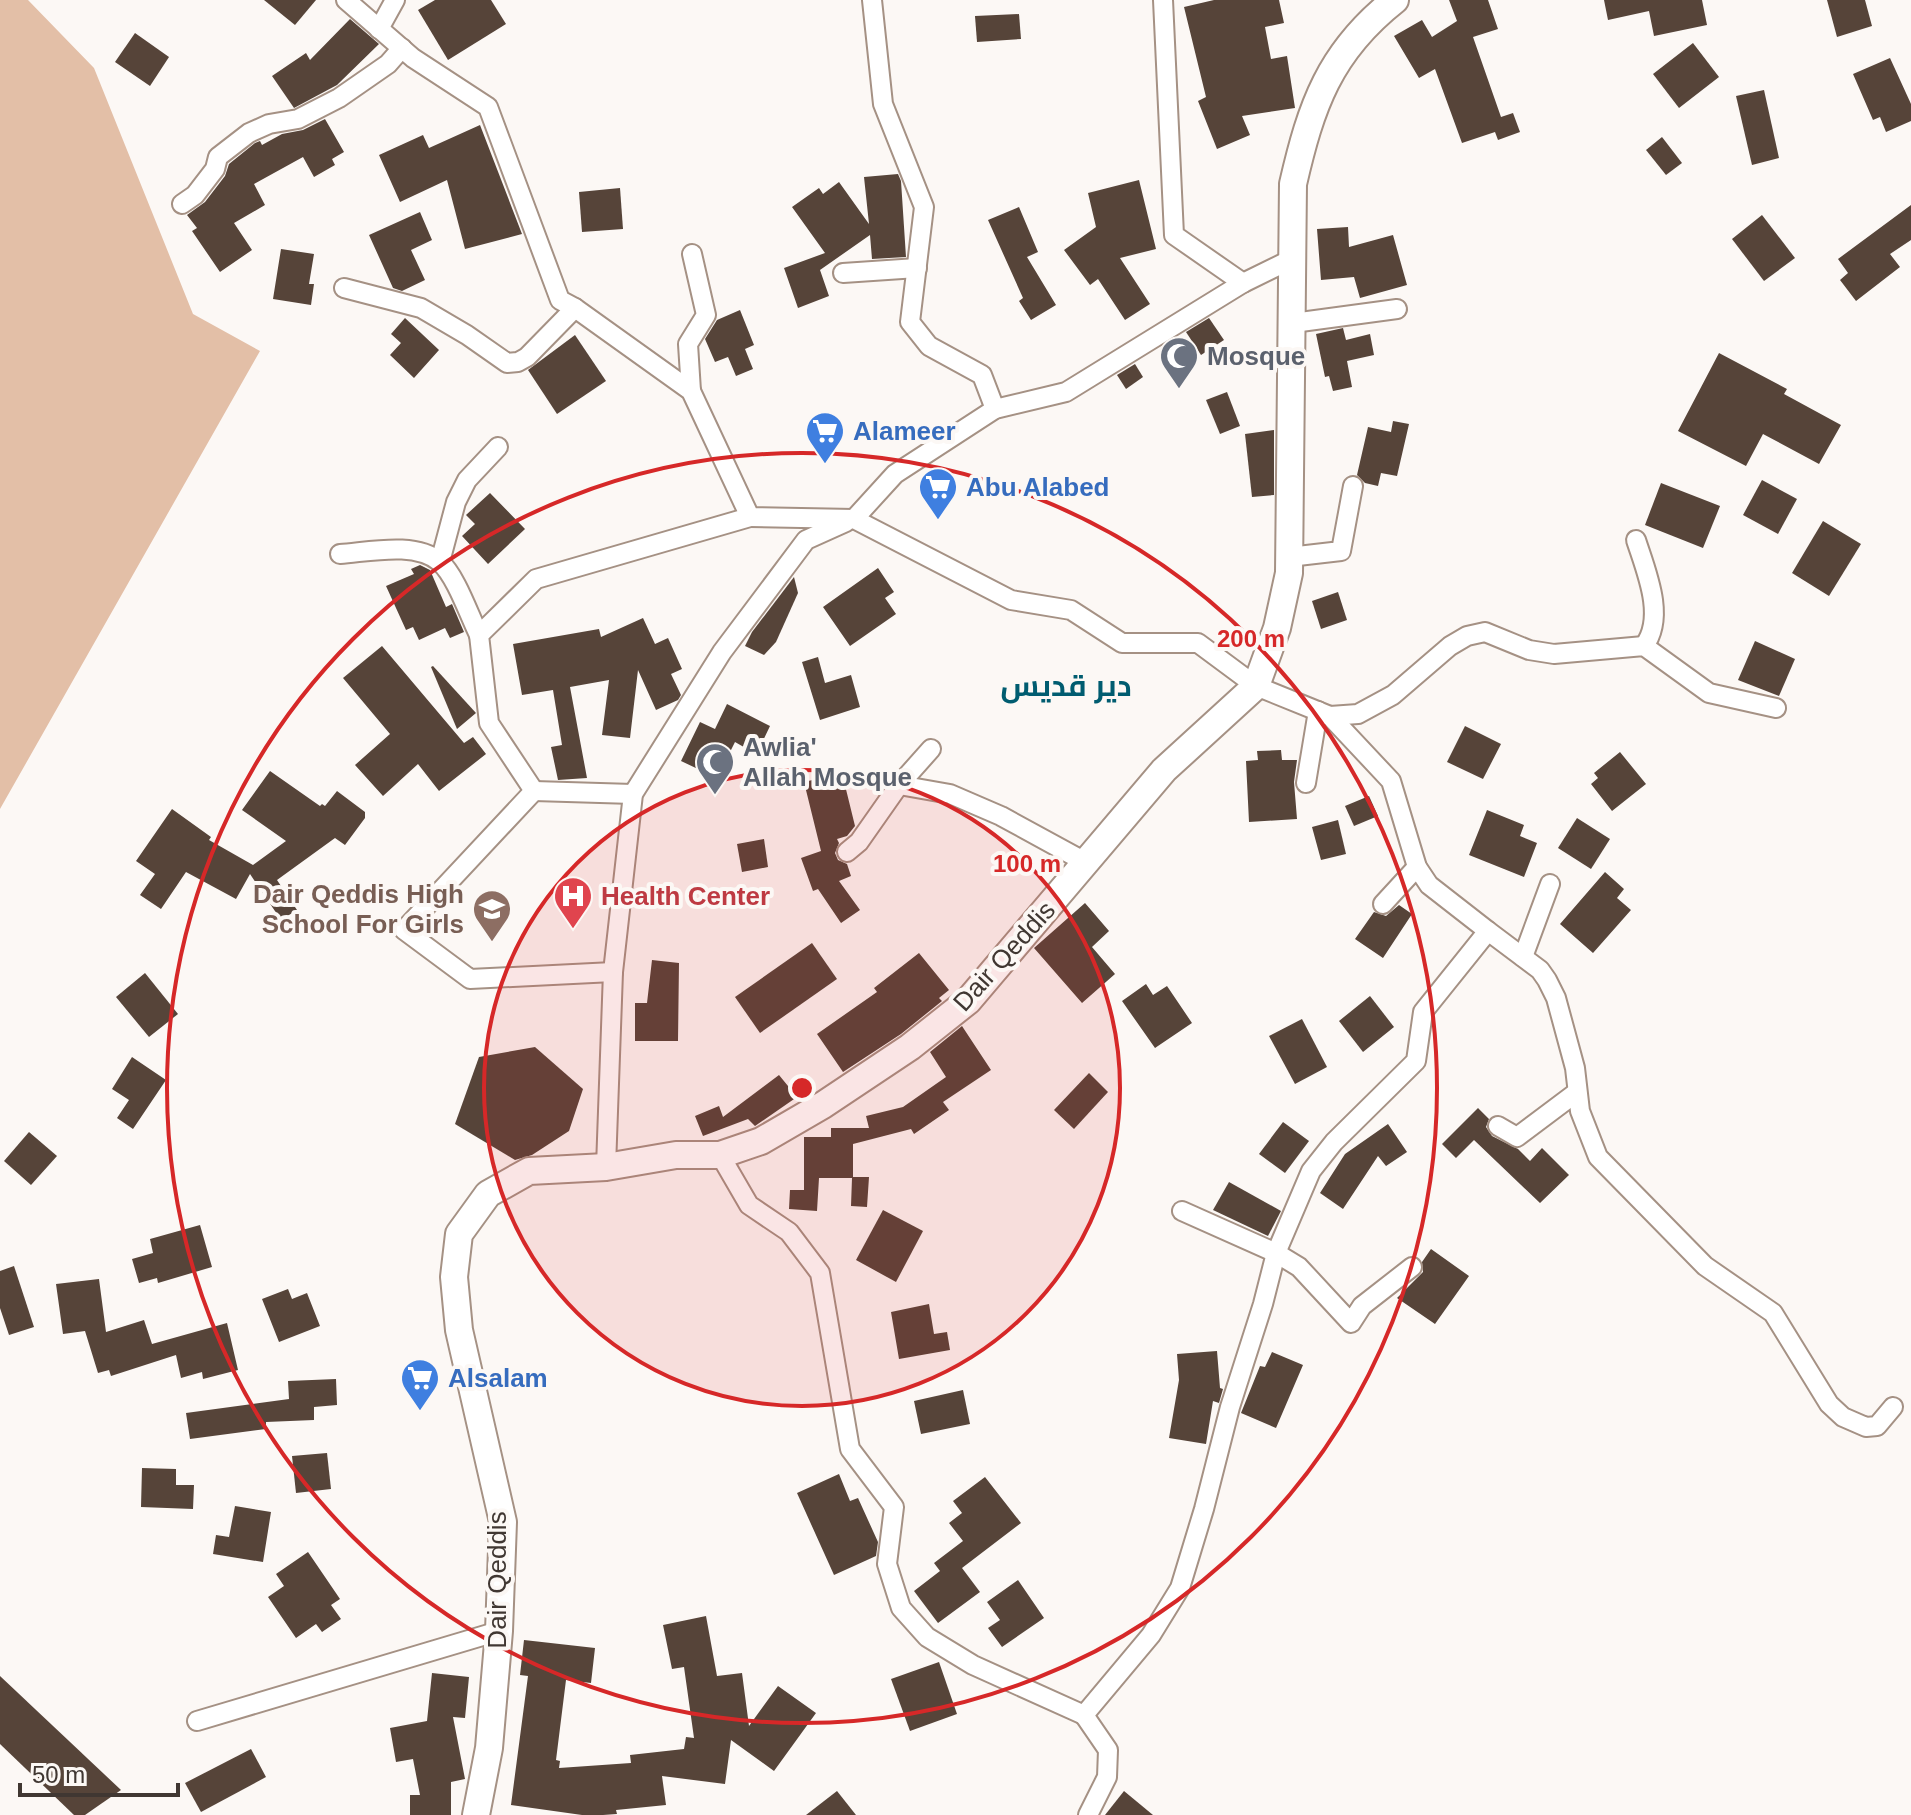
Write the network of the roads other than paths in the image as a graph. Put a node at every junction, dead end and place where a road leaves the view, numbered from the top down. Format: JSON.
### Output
{"nodes":[{"id":1,"x":346,"y":0,"type":"edge"},
{"id":2,"x":395,"y":0,"type":"edge"},
{"id":3,"x":872,"y":0,"type":"edge"},
{"id":4,"x":1163,"y":0,"type":"edge"},
{"id":5,"x":1395,"y":0,"type":"edge"},
{"id":6,"x":379,"y":29,"type":"junction"},
{"id":7,"x":402,"y":48,"type":"junction"},
{"id":8,"x":182,"y":204,"type":"dead end"},
{"id":9,"x":692,"y":254,"type":"dead end"},
{"id":10,"x":1294,"y":258,"type":"junction"},
{"id":11,"x":917,"y":268,"type":"junction"},
{"id":12,"x":843,"y":273,"type":"dead end"},
{"id":13,"x":1243,"y":283,"type":"junction"},
{"id":14,"x":344,"y":288,"type":"dead end"},
{"id":15,"x":575,"y":308,"type":"junction"},
{"id":16,"x":1397,"y":309,"type":"dead end"},
{"id":17,"x":1293,"y":323,"type":"junction"},
{"id":18,"x":691,"y":391,"type":"junction"},
{"id":19,"x":995,"y":409,"type":"junction"},
{"id":20,"x":498,"y":447,"type":"dead end"},
{"id":21,"x":1353,"y":486,"type":"dead end"},
{"id":22,"x":750,"y":517,"type":"junction"},
{"id":23,"x":854,"y":519,"type":"junction"},
{"id":24,"x":1636,"y":540,"type":"dead end"},
{"id":25,"x":340,"y":554,"type":"dead end"},
{"id":26,"x":1289,"y":557,"type":"junction"},
{"id":27,"x":440,"y":562,"type":"junction"},
{"id":28,"x":479,"y":635,"type":"junction"},
{"id":29,"x":1644,"y":646,"type":"junction"},
{"id":30,"x":1256,"y":686,"type":"junction"},
{"id":31,"x":1776,"y":708,"type":"dead end"},
{"id":32,"x":1324,"y":713,"type":"junction"},
{"id":33,"x":931,"y":749,"type":"dead end"},
{"id":34,"x":1306,"y":783,"type":"dead end"},
{"id":35,"x":899,"y":785,"type":"junction"},
{"id":36,"x":534,"y":791,"type":"junction"},
{"id":37,"x":633,"y":794,"type":"junction"},
{"id":38,"x":847,"y":852,"type":"dead end"},
{"id":39,"x":1087,"y":863,"type":"junction"},
{"id":40,"x":1417,"y":867,"type":"junction"},
{"id":41,"x":1550,"y":884,"type":"dead end"},
{"id":42,"x":1383,"y":904,"type":"dead end"},
{"id":43,"x":1488,"y":931,"type":"junction"},
{"id":44,"x":1523,"y":957,"type":"junction"},
{"id":45,"x":613,"y":972,"type":"junction"},
{"id":46,"x":1577,"y":1092,"type":"junction"},
{"id":47,"x":1498,"y":1126,"type":"dead end"},
{"id":48,"x":720,"y":1155,"type":"junction"},
{"id":49,"x":606,"y":1167,"type":"junction"},
{"id":50,"x":1182,"y":1211,"type":"dead end"},
{"id":51,"x":1276,"y":1253,"type":"junction"},
{"id":52,"x":1412,"y":1267,"type":"dead end"},
{"id":53,"x":1893,"y":1407,"type":"dead end"},
{"id":54,"x":499,"y":1631,"type":"junction"},
{"id":55,"x":1084,"y":1715,"type":"junction"},
{"id":56,"x":197,"y":1721,"type":"dead end"},
{"id":57,"x":476,"y":1815,"type":"edge"},
{"id":58,"x":1088,"y":1815,"type":"edge"}],
"edges":[{"from":1,"to":6,"type":"street"},
{"from":2,"to":6,"type":"street"},
{"from":3,"to":11,"type":"street"},
{"from":4,"to":13,"type":"street"},
{"from":5,"to":10,"type":"main road","name":"Dair Qeddis"},
{"from":6,"to":7,"type":"street"},
{"from":7,"to":8,"type":"street"},
{"from":7,"to":15,"type":"street"},
{"from":9,"to":18,"type":"street"},
{"from":10,"to":13,"type":"street"},
{"from":10,"to":17,"type":"main road","name":"Dair Qeddis"},
{"from":11,"to":12,"type":"street"},
{"from":11,"to":19,"type":"street"},
{"from":13,"to":19,"type":"street"},
{"from":14,"to":15,"type":"street"},
{"from":15,"to":18,"type":"street"},
{"from":16,"to":17,"type":"street"},
{"from":17,"to":26,"type":"main road","name":"Dair Qeddis"},
{"from":18,"to":22,"type":"street"},
{"from":19,"to":23,"type":"street"},
{"from":20,"to":27,"type":"street"},
{"from":21,"to":26,"type":"street"},
{"from":22,"to":23,"type":"street"},
{"from":22,"to":28,"type":"street"},
{"from":23,"to":30,"type":"street"},
{"from":23,"to":37,"type":"street"},
{"from":24,"to":29,"type":"street"},
{"from":25,"to":27,"type":"street"},
{"from":26,"to":30,"type":"main road","name":"Dair Qeddis"},
{"from":27,"to":28,"type":"street"},
{"from":28,"to":36,"type":"street"},
{"from":29,"to":31,"type":"street"},
{"from":29,"to":32,"type":"street"},
{"from":30,"to":32,"type":"street"},
{"from":30,"to":39,"type":"main road","name":"Dair Qeddis"},
{"from":32,"to":34,"type":"street"},
{"from":32,"to":40,"type":"street"},
{"from":33,"to":35,"type":"street"},
{"from":35,"to":38,"type":"street"},
{"from":35,"to":39,"type":"street"},
{"from":36,"to":37,"type":"street"},
{"from":36,"to":45,"type":"street"},
{"from":37,"to":45,"type":"street"},
{"from":39,"to":48,"type":"main road","name":"Dair Qeddis"},
{"from":40,"to":42,"type":"street"},
{"from":40,"to":43,"type":"street"},
{"from":41,"to":44,"type":"street"},
{"from":43,"to":44,"type":"street"},
{"from":43,"to":51,"type":"street"},
{"from":44,"to":46,"type":"street"},
{"from":45,"to":49,"type":"street"},
{"from":46,"to":47,"type":"street"},
{"from":46,"to":53,"type":"street"},
{"from":48,"to":49,"type":"main road","name":"Dair Qeddis"},
{"from":48,"to":55,"type":"street"},
{"from":49,"to":54,"type":"main road","name":"Dair Qeddis"},
{"from":50,"to":51,"type":"street"},
{"from":51,"to":52,"type":"street"},
{"from":51,"to":55,"type":"street"},
{"from":54,"to":56,"type":"street"},
{"from":54,"to":57,"type":"main road","name":"Dair Qeddis"},
{"from":55,"to":58,"type":"street"}]}
